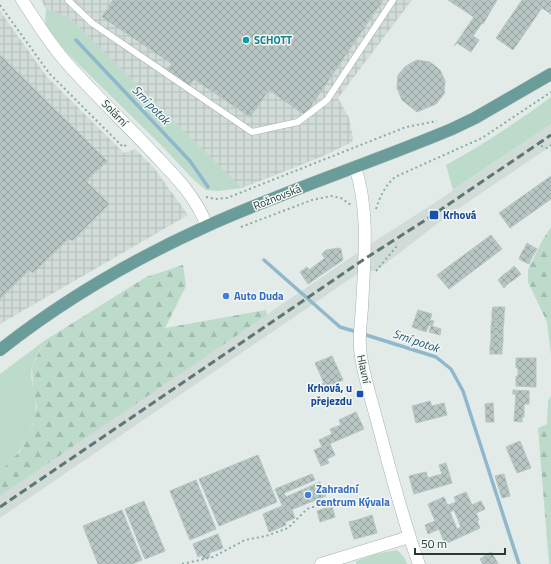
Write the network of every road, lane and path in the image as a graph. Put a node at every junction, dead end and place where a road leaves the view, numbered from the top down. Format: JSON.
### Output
{"nodes":[{"id":1,"x":68,"y":0,"type":"edge"},
{"id":2,"x":393,"y":0,"type":"edge"},
{"id":3,"x":26,"y":1,"type":"edge"},
{"id":4,"x":0,"y":5,"type":"edge"},
{"id":5,"x":551,"y":74,"type":"edge"},
{"id":6,"x":551,"y":92,"type":"edge"},
{"id":7,"x":443,"y":120,"type":"dead end"},
{"id":8,"x":132,"y":142,"type":"dead end"},
{"id":9,"x":551,"y":145,"type":"edge"},
{"id":10,"x":541,"y":146,"type":"dead end"},
{"id":11,"x":355,"y":167,"type":"junction"},
{"id":12,"x":200,"y":193,"type":"dead end"},
{"id":13,"x":352,"y":206,"type":"dead end"},
{"id":14,"x":375,"y":215,"type":"dead end"},
{"id":15,"x":207,"y":226,"type":"junction"},
{"id":16,"x":241,"y":226,"type":"dead end"},
{"id":17,"x":396,"y":243,"type":"dead end"},
{"id":18,"x":376,"y":271,"type":"dead end"},
{"id":19,"x":0,"y":350,"type":"edge"},
{"id":20,"x":331,"y":501,"type":"dead end"},
{"id":21,"x":409,"y":537,"type":"junction"},
{"id":22,"x":182,"y":564,"type":"edge"},
{"id":23,"x":321,"y":564,"type":"edge"},
{"id":24,"x":419,"y":564,"type":"edge"}],
"edges":[{"from":1,"to":2,"type":"lane"},
{"from":3,"to":15,"type":"street","name":"Solární"},
{"from":4,"to":8,"type":"path"},
{"from":5,"to":11,"type":"main road","name":"Rožnovská"},
{"from":6,"to":14,"type":"path"},
{"from":7,"to":12,"type":"path"},
{"from":9,"to":10,"type":"path"},
{"from":11,"to":15,"type":"main road","name":"Rožnovská"},
{"from":11,"to":21,"type":"street","name":"Hlavní"},
{"from":13,"to":16,"type":"path"},
{"from":15,"to":19,"type":"main road","name":"Rožnovská"},
{"from":17,"to":18,"type":"path"},
{"from":20,"to":22,"type":"path"},
{"from":21,"to":23,"type":"street"},
{"from":21,"to":24,"type":"street","name":"Hlavní"}]}
